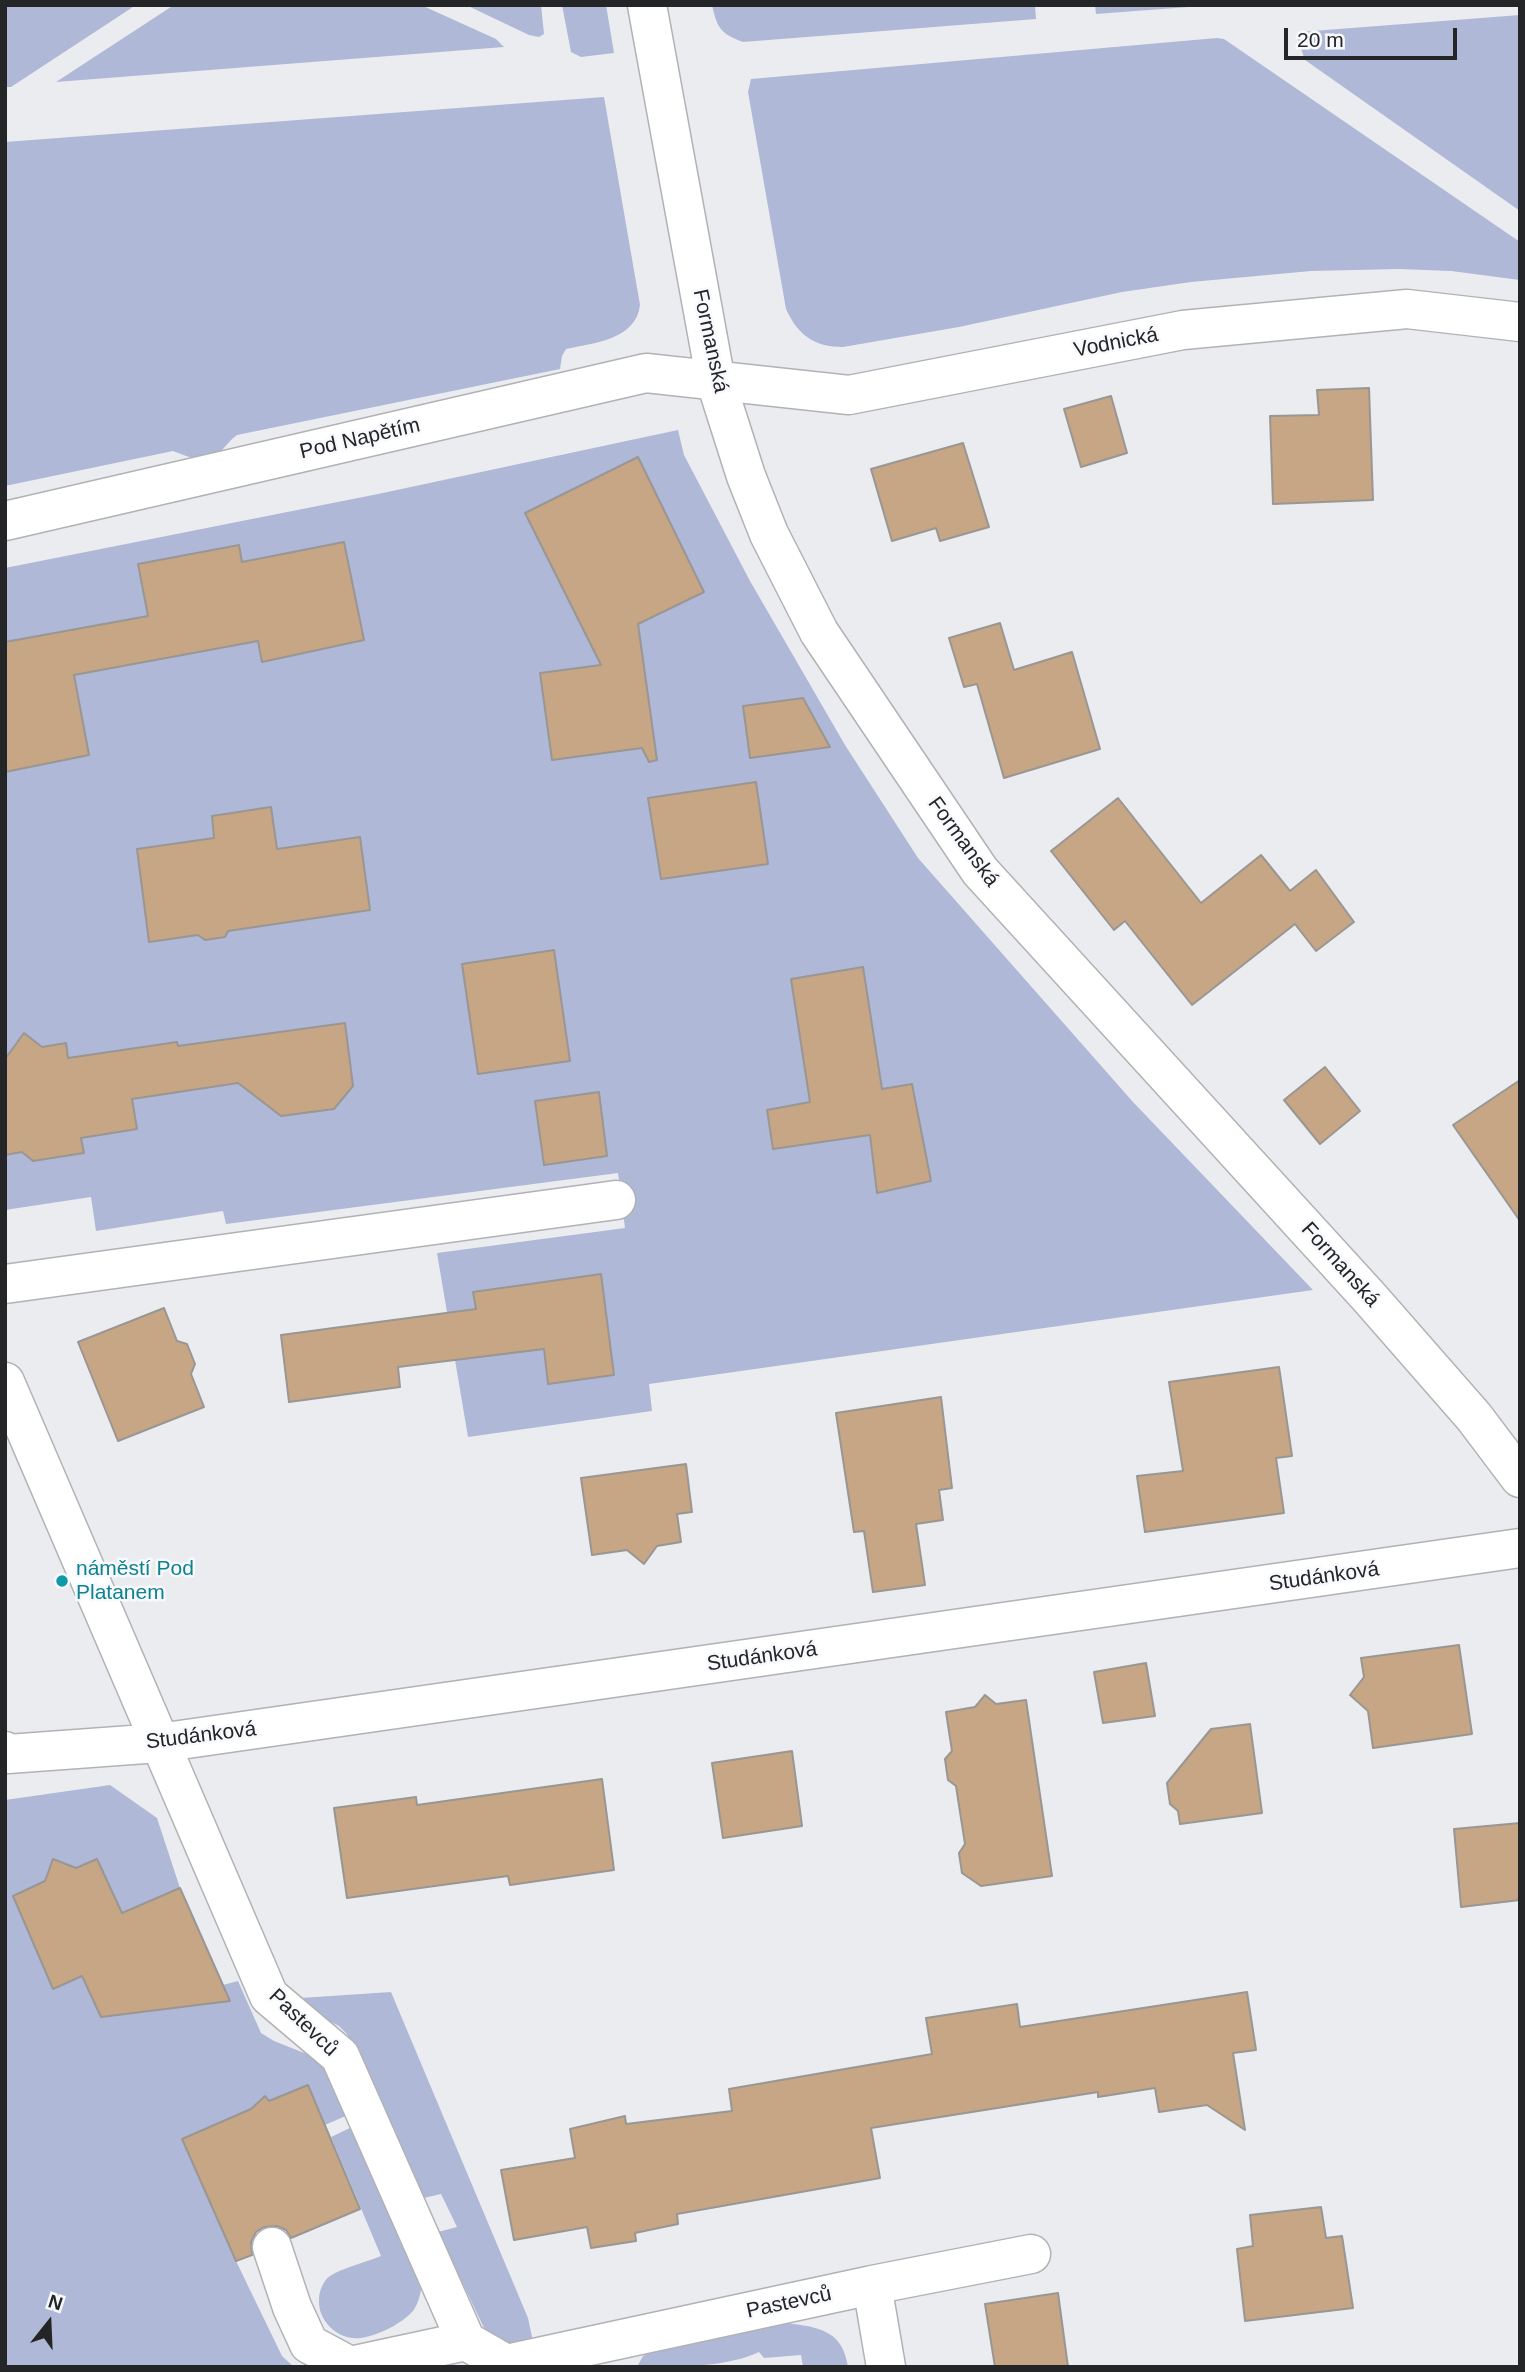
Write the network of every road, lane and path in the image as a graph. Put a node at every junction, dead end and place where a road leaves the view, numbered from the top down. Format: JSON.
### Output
{"nodes":[{"id":1,"x":647,"y":5,"type":"edge"},
{"id":2,"x":1520,"y":323,"type":"edge"},
{"id":3,"x":716,"y":382,"type":"junction"},
{"id":4,"x":5,"y":521,"type":"edge"},
{"id":5,"x":616,"y":1200,"type":"dead end"},
{"id":6,"x":5,"y":1284,"type":"edge"},
{"id":7,"x":5,"y":1382,"type":"edge"},
{"id":8,"x":1520,"y":1478,"type":"edge"},
{"id":9,"x":1520,"y":1548,"type":"edge"},
{"id":10,"x":159,"y":1743,"type":"junction"},
{"id":11,"x":5,"y":1751,"type":"edge"},
{"id":12,"x":272,"y":2247,"type":"dead end"},
{"id":13,"x":1031,"y":2254,"type":"dead end"},
{"id":14,"x":878,"y":2284,"type":"junction"},
{"id":15,"x":466,"y":2341,"type":"junction"},
{"id":16,"x":886,"y":2367,"type":"edge"},
{"id":17,"x":901,"y":2367,"type":"edge"}],
"edges":[{"from":1,"to":3,"type":"street","name":"Formanská"},
{"from":2,"to":3,"type":"street","name":"Vodnická"},
{"from":3,"to":4,"type":"street","name":"Pod Napětím"},
{"from":3,"to":8,"type":"street","name":"Formanská"},
{"from":5,"to":6,"type":"street"},
{"from":7,"to":10,"type":"street"},
{"from":9,"to":10,"type":"street","name":"Studánková"},
{"from":10,"to":11,"type":"street","name":"Studánková"},
{"from":10,"to":15,"type":"street","name":"Pastevců"},
{"from":12,"to":15,"type":"street"},
{"from":13,"to":14,"type":"street","name":"Pastevců"},
{"from":14,"to":15,"type":"street","name":"Pastevců"},
{"from":14,"to":16,"type":"street"},
{"from":14,"to":17,"type":"street"}]}
